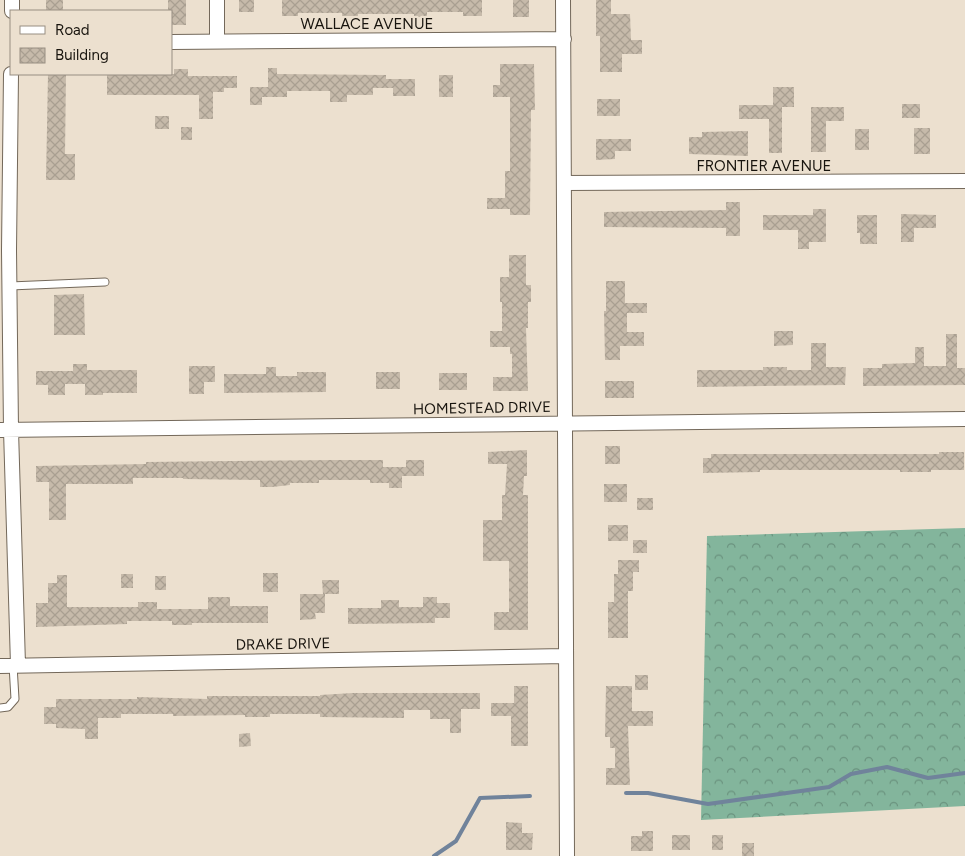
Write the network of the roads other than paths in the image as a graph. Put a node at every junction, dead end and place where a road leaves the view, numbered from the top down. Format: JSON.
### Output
{"nodes":[{"id":1,"x":217,"y":0,"type":"edge"},
{"id":2,"x":563,"y":0,"type":"edge"},
{"id":3,"x":564,"y":39,"type":"junction"},
{"id":4,"x":217,"y":41,"type":"junction"},
{"id":5,"x":172,"y":42,"type":"edge"},
{"id":6,"x":11,"y":75,"type":"edge"},
{"id":7,"x":965,"y":180,"type":"edge"},
{"id":8,"x":564,"y":183,"type":"junction"},
{"id":9,"x":105,"y":282,"type":"dead end"},
{"id":10,"x":10,"y":286,"type":"junction"},
{"id":11,"x":965,"y":419,"type":"edge"},
{"id":12,"x":565,"y":424,"type":"junction"},
{"id":13,"x":6,"y":430,"type":"edge"},
{"id":14,"x":566,"y":656,"type":"junction"},
{"id":15,"x":10,"y":665,"type":"edge"},
{"id":16,"x":0,"y":708,"type":"edge"},
{"id":17,"x":567,"y":856,"type":"edge"}],
"edges":[{"from":1,"to":4,"type":"street"},
{"from":2,"to":3,"type":"street"},
{"from":3,"to":4,"type":"street","name":"WALLACE AVENUE"},
{"from":3,"to":8,"type":"street"},
{"from":4,"to":5,"type":"street","name":"WALLACE AVENUE"},
{"from":6,"to":10,"type":"street"},
{"from":7,"to":8,"type":"street","name":"FRONTIER AVENUE"},
{"from":8,"to":12,"type":"street"},
{"from":9,"to":10,"type":"lane"},
{"from":10,"to":13,"type":"street"},
{"from":11,"to":12,"type":"street","name":"HOMESTEAD DRIVE"},
{"from":12,"to":13,"type":"street","name":"HOMESTEAD DRIVE"},
{"from":12,"to":14,"type":"street"},
{"from":13,"to":15,"type":"street"},
{"from":14,"to":15,"type":"street","name":"DRAKE DRIVE"},
{"from":14,"to":17,"type":"street"},
{"from":15,"to":16,"type":"lane"}]}
